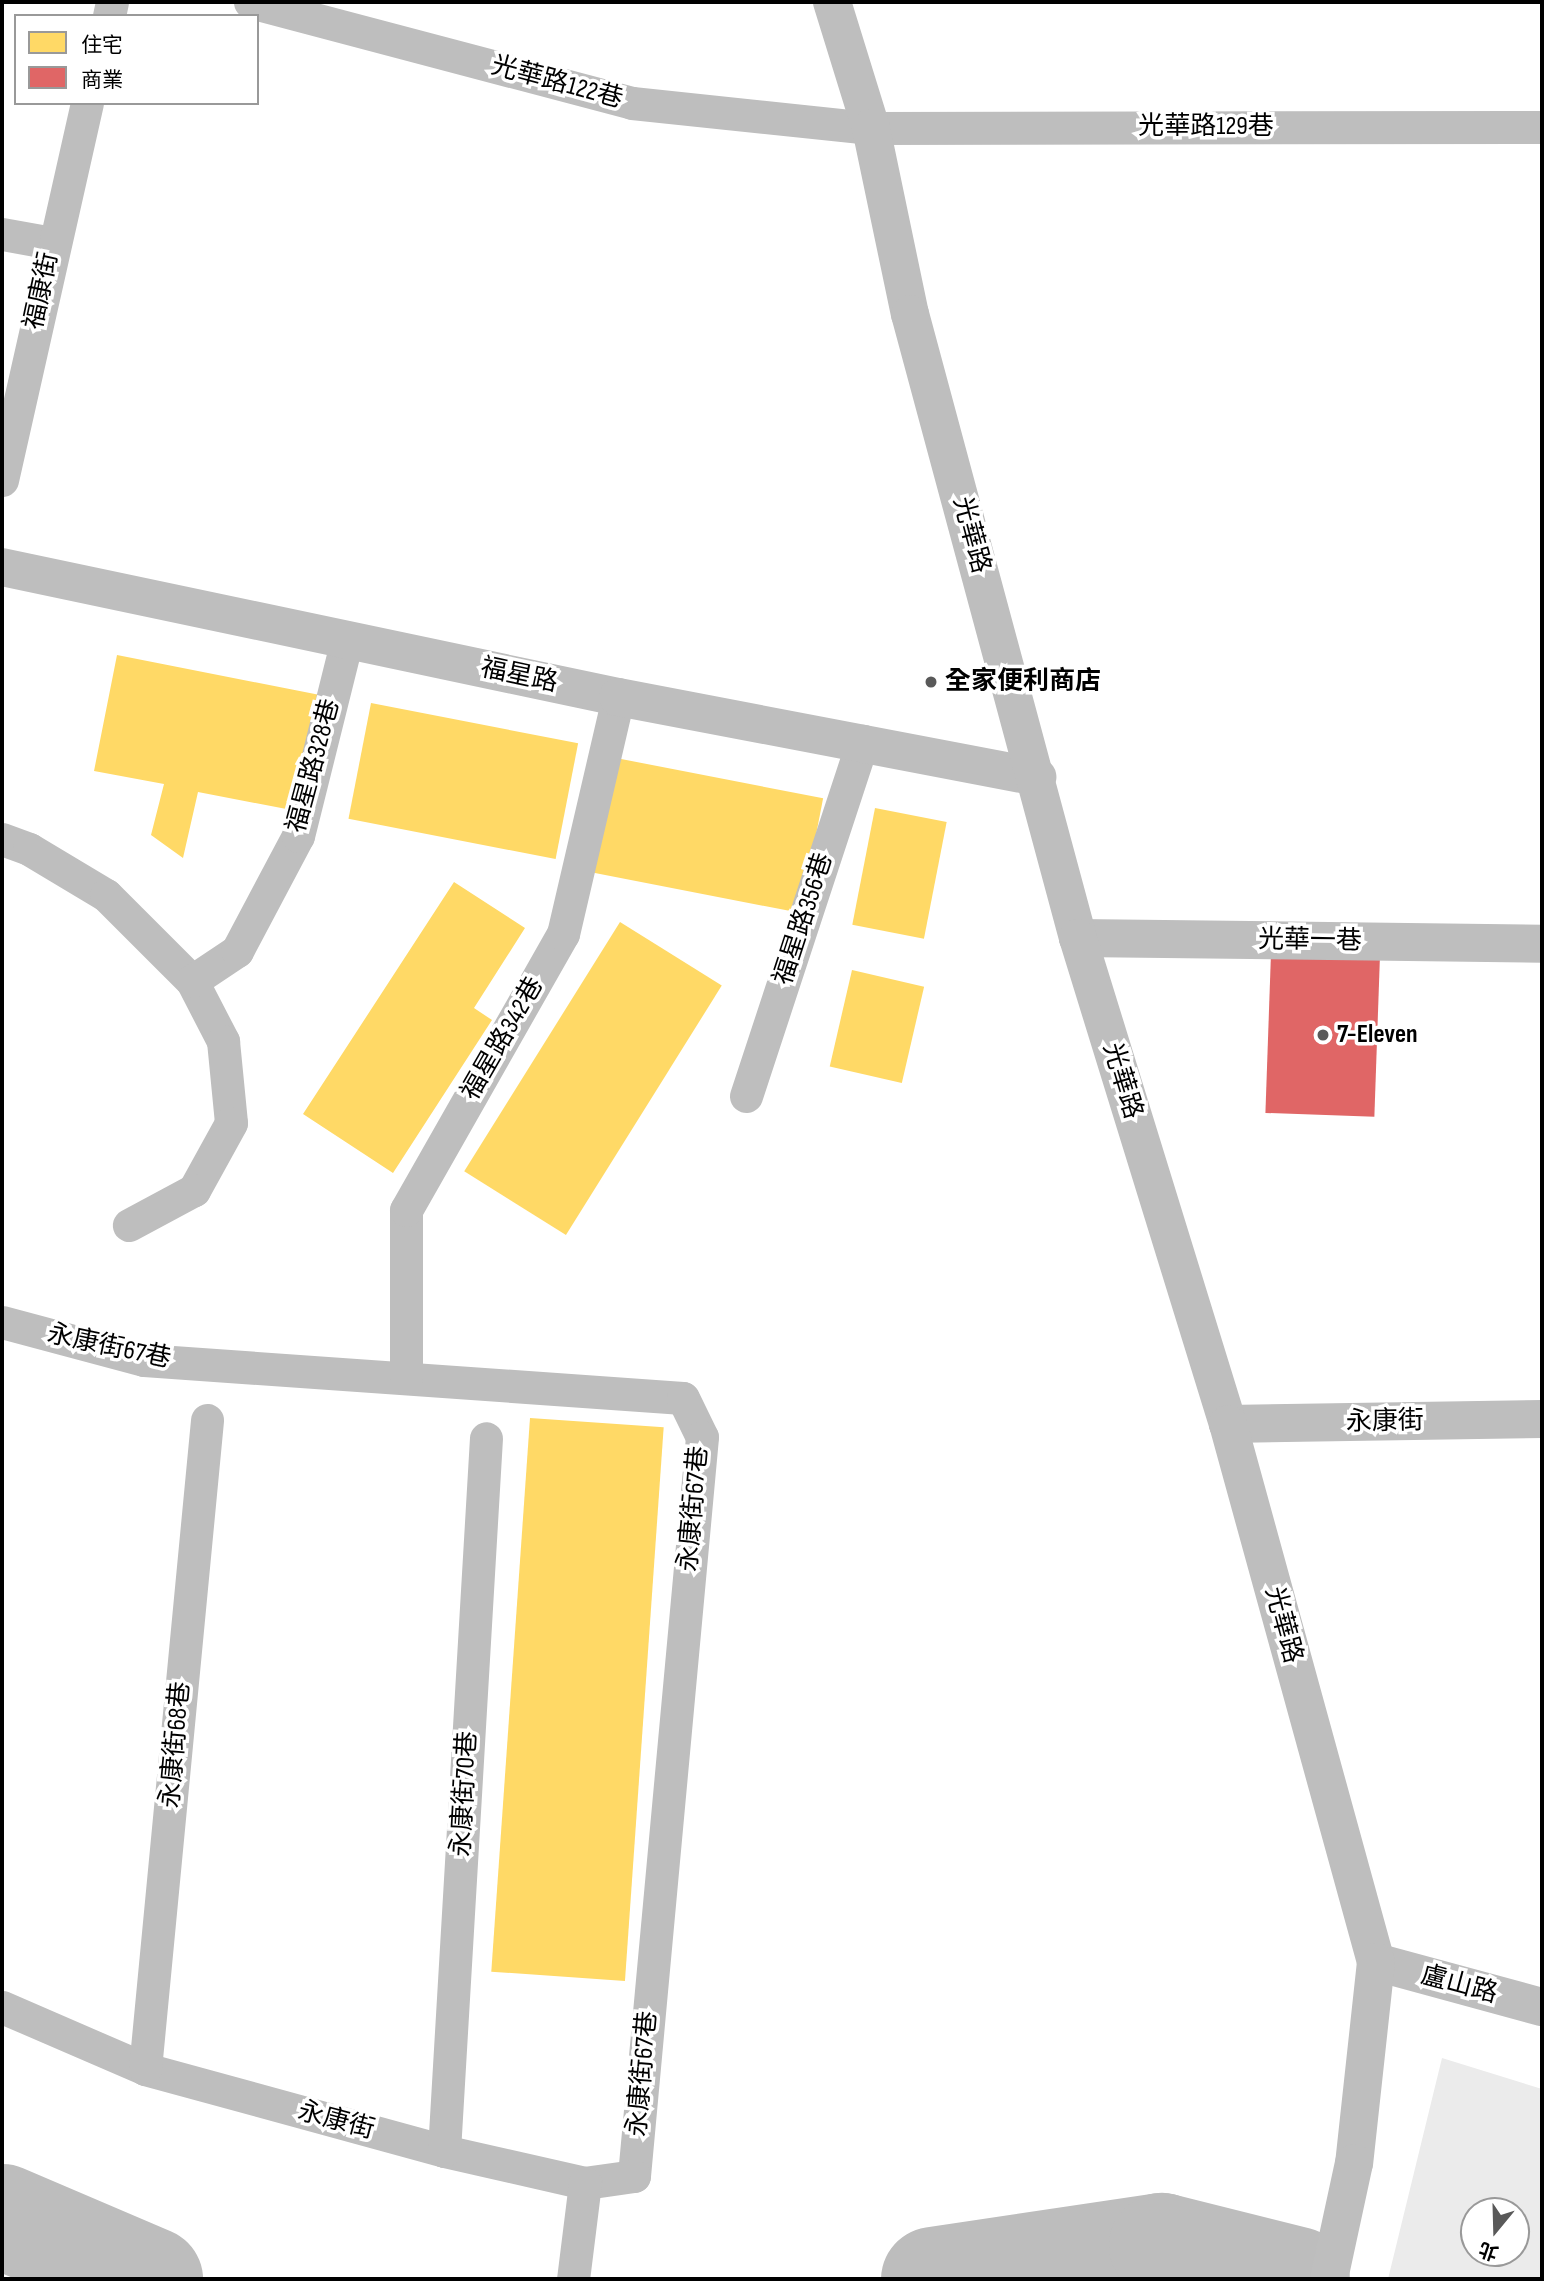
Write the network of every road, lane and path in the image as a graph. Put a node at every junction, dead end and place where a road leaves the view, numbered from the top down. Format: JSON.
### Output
{"nodes":[{"id":1,"x":250,"y":2,"type":"edge"},
{"id":2,"x":832,"y":2,"type":"edge"},
{"id":3,"x":86,"y":105,"type":"edge"},
{"id":4,"x":1542,"y":127,"type":"edge"},
{"id":5,"x":871,"y":128,"type":"junction"},
{"id":6,"x":2,"y":234,"type":"edge"},
{"id":7,"x":52,"y":243,"type":"junction"},
{"id":8,"x":2,"y":480,"type":"edge"},
{"id":9,"x":2,"y":566,"type":"edge"},
{"id":10,"x":347,"y":640,"type":"junction"},
{"id":11,"x":618,"y":697,"type":"junction"},
{"id":12,"x":863,"y":741,"type":"junction"},
{"id":13,"x":1037,"y":777,"type":"junction"},
{"id":14,"x":2,"y":839,"type":"edge"},
{"id":15,"x":1078,"y":938,"type":"junction"},
{"id":16,"x":1542,"y":944,"type":"edge"},
{"id":17,"x":192,"y":981,"type":"junction"},
{"id":18,"x":746,"y":1097,"type":"dead end"},
{"id":19,"x":129,"y":1226,"type":"dead end"},
{"id":20,"x":2,"y":1322,"type":"edge"},
{"id":21,"x":406,"y":1378,"type":"junction"},
{"id":22,"x":1542,"y":1419,"type":"edge"},
{"id":23,"x":207,"y":1420,"type":"dead end"},
{"id":24,"x":1228,"y":1424,"type":"junction"},
{"id":25,"x":486,"y":1438,"type":"dead end"},
{"id":26,"x":1376,"y":1962,"type":"junction"},
{"id":27,"x":2,"y":2007,"type":"edge"},
{"id":28,"x":1542,"y":2007,"type":"edge"},
{"id":29,"x":145,"y":2069,"type":"junction"},
{"id":30,"x":444,"y":2151,"type":"junction"},
{"id":31,"x":585,"y":2183,"type":"junction"},
{"id":32,"x":573,"y":2279,"type":"edge"},
{"id":33,"x":1329,"y":2279,"type":"edge"}],
"edges":[{"from":1,"to":5,"type":"lane","name":"光華路122巷"},
{"from":2,"to":5,"type":"street","name":"光華路"},
{"from":3,"to":7,"type":"lane","name":"福康街"},
{"from":4,"to":5,"type":"lane","name":"光華路129巷"},
{"from":5,"to":13,"type":"street","name":"光華路"},
{"from":6,"to":7,"type":"lane"},
{"from":7,"to":8,"type":"lane","name":"福康街"},
{"from":9,"to":10,"type":"street","name":"福星路"},
{"from":10,"to":11,"type":"street","name":"福星路"},
{"from":10,"to":17,"type":"lane","name":"福星路328巷"},
{"from":11,"to":12,"type":"street","name":"福星路"},
{"from":11,"to":21,"type":"lane","name":"福星路342巷"},
{"from":12,"to":13,"type":"street","name":"福星路"},
{"from":12,"to":18,"type":"lane","name":"福星路356巷"},
{"from":13,"to":15,"type":"street","name":"光華路"},
{"from":14,"to":17,"type":"lane"},
{"from":15,"to":16,"type":"street","name":"光華一巷"},
{"from":15,"to":24,"type":"street","name":"光華路"},
{"from":17,"to":19,"type":"lane"},
{"from":20,"to":21,"type":"lane","name":"永康街67巷"},
{"from":21,"to":31,"type":"lane","name":"永康街67巷"},
{"from":22,"to":24,"type":"street","name":"永康街"},
{"from":23,"to":29,"type":"lane","name":"永康街68巷"},
{"from":24,"to":26,"type":"street","name":"光華路"},
{"from":25,"to":30,"type":"lane","name":"永康街70巷"},
{"from":26,"to":28,"type":"street","name":"盧山路"},
{"from":26,"to":33,"type":"street","name":"光華路"},
{"from":27,"to":29,"type":"lane","name":"永康街"},
{"from":29,"to":30,"type":"lane","name":"永康街"},
{"from":30,"to":31,"type":"lane","name":"永康街"},
{"from":31,"to":32,"type":"lane"}]}
